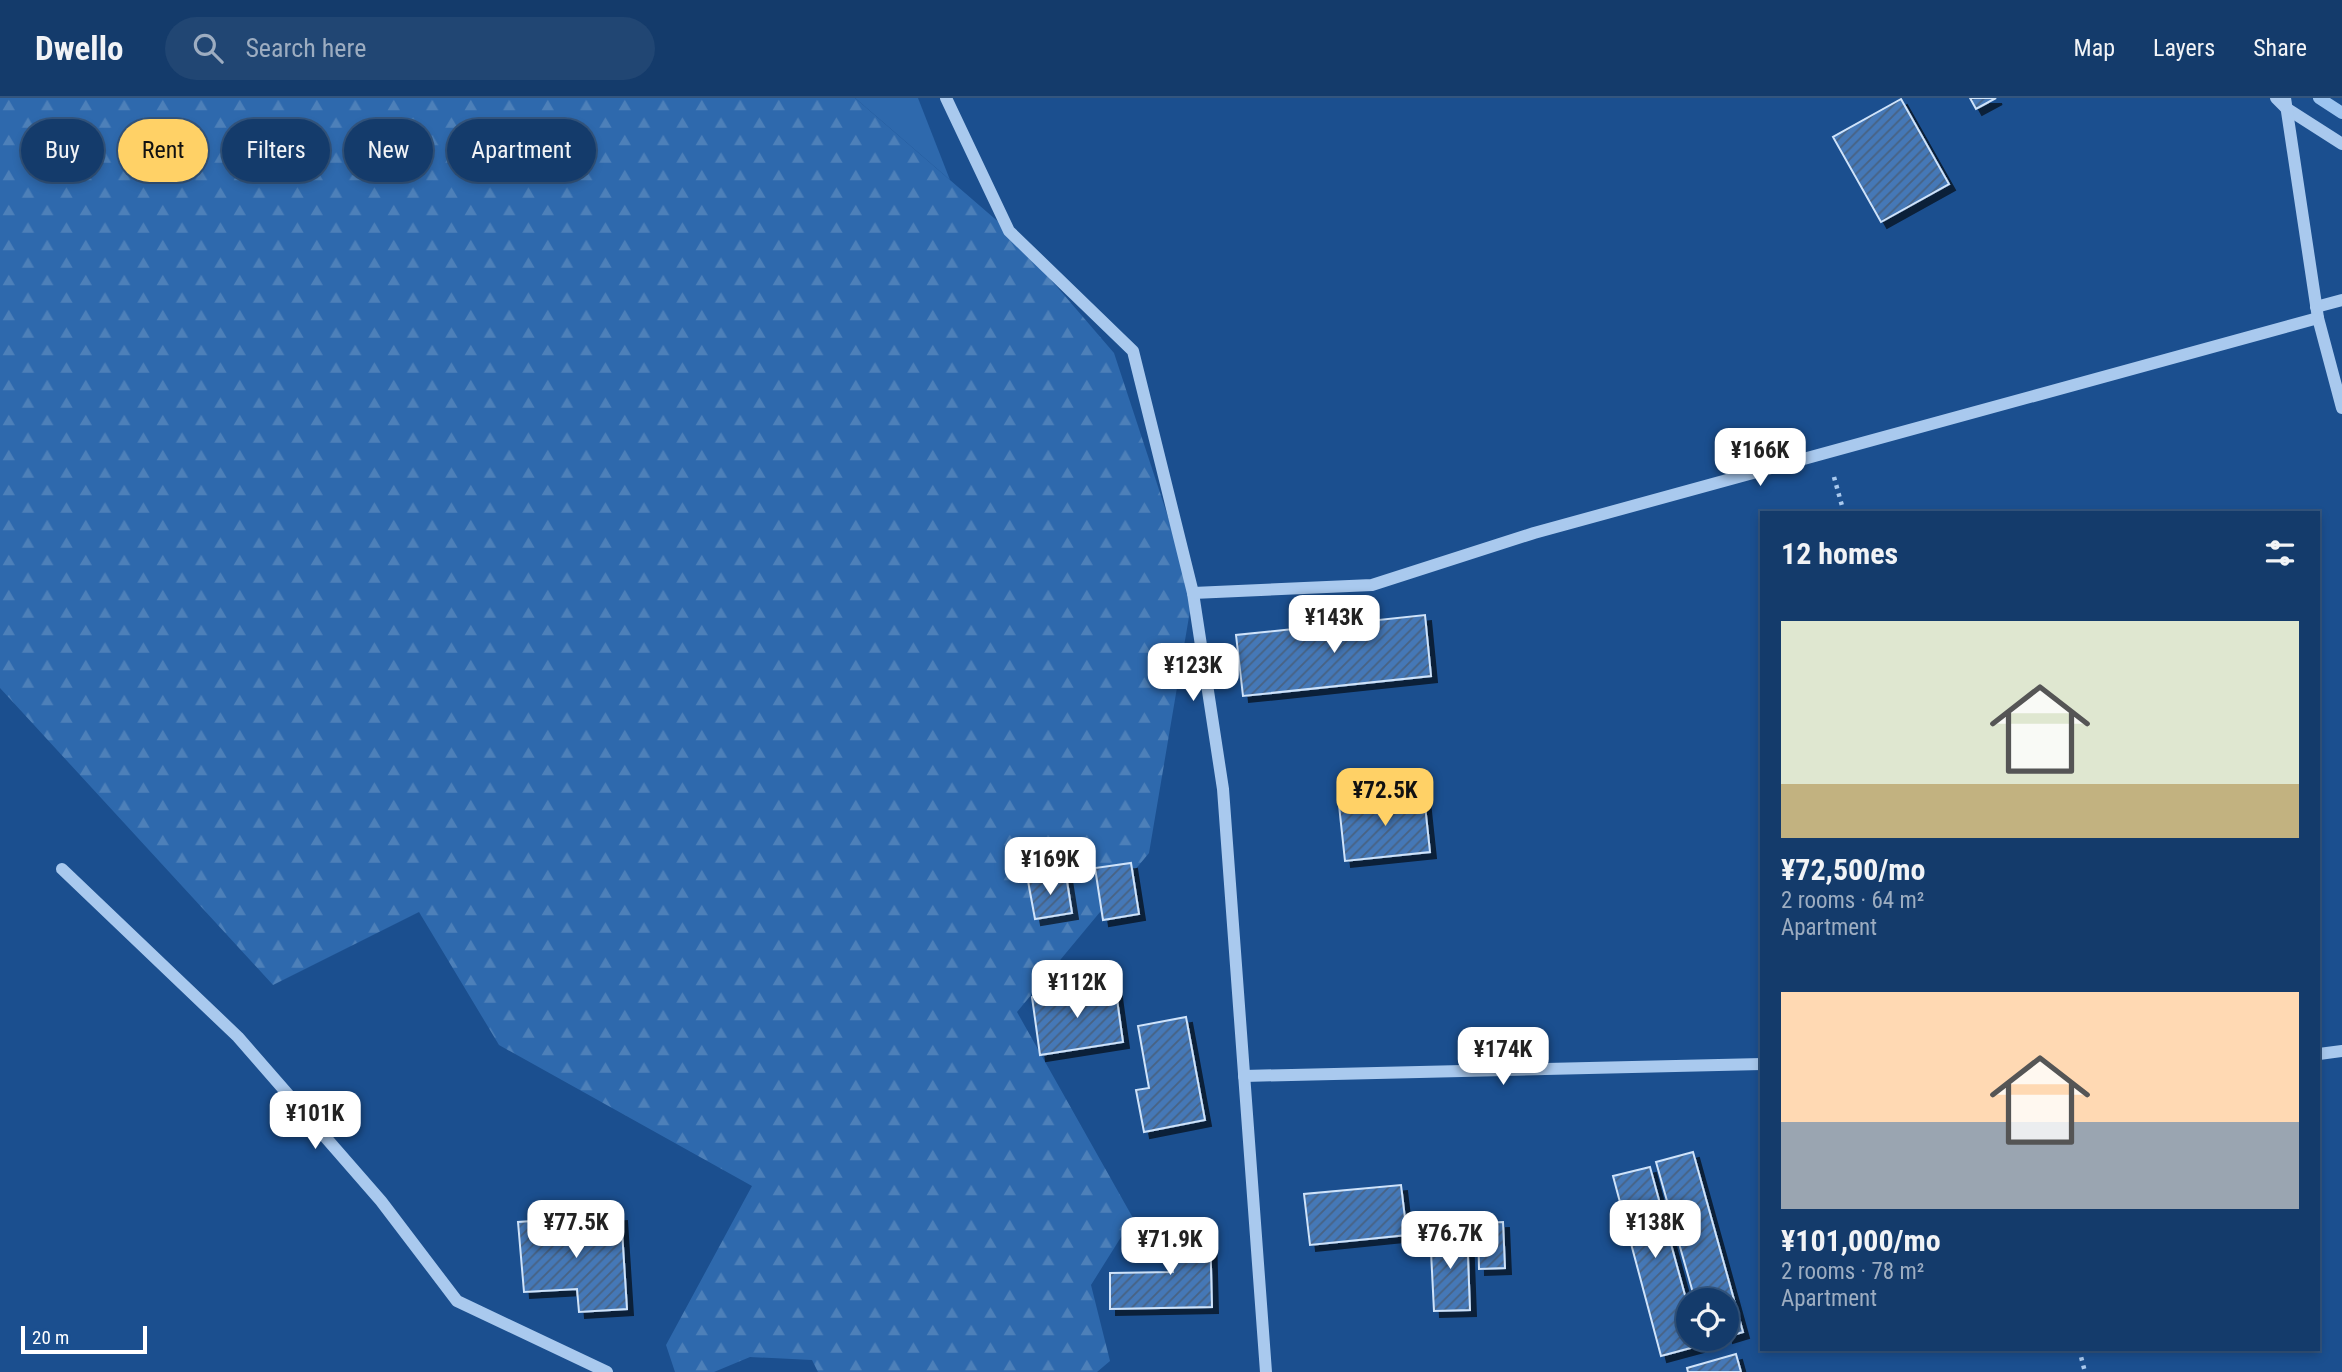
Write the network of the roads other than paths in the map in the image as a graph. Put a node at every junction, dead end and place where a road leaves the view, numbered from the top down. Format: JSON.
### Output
{"nodes":[{"id":1,"x":946,"y":98,"type":"edge"},
{"id":2,"x":2276,"y":98,"type":"edge"},
{"id":3,"x":2286,"y":103,"type":"edge"},
{"id":4,"x":2342,"y":144,"type":"edge"},
{"id":5,"x":2342,"y":300,"type":"edge"},
{"id":6,"x":2317,"y":312,"type":"junction"},
{"id":7,"x":2342,"y":408,"type":"edge"},
{"id":8,"x":1193,"y":593,"type":"junction"},
{"id":9,"x":62,"y":869,"type":"dead end"},
{"id":10,"x":2342,"y":1051,"type":"edge"},
{"id":11,"x":2320,"y":1054,"type":"edge"},
{"id":12,"x":1760,"y":1065,"type":"edge"},
{"id":13,"x":1244,"y":1076,"type":"junction"},
{"id":14,"x":607,"y":1372,"type":"edge"},
{"id":15,"x":1266,"y":1372,"type":"edge"}],
"edges":[{"from":1,"to":8,"type":"street"},
{"from":2,"to":3,"type":"street"},
{"from":3,"to":4,"type":"street"},
{"from":3,"to":6,"type":"street"},
{"from":5,"to":6,"type":"street"},
{"from":6,"to":7,"type":"street"},
{"from":6,"to":8,"type":"street"},
{"from":8,"to":13,"type":"street"},
{"from":9,"to":14,"type":"street"},
{"from":10,"to":11,"type":"street"},
{"from":12,"to":13,"type":"street"},
{"from":13,"to":15,"type":"street"}]}
